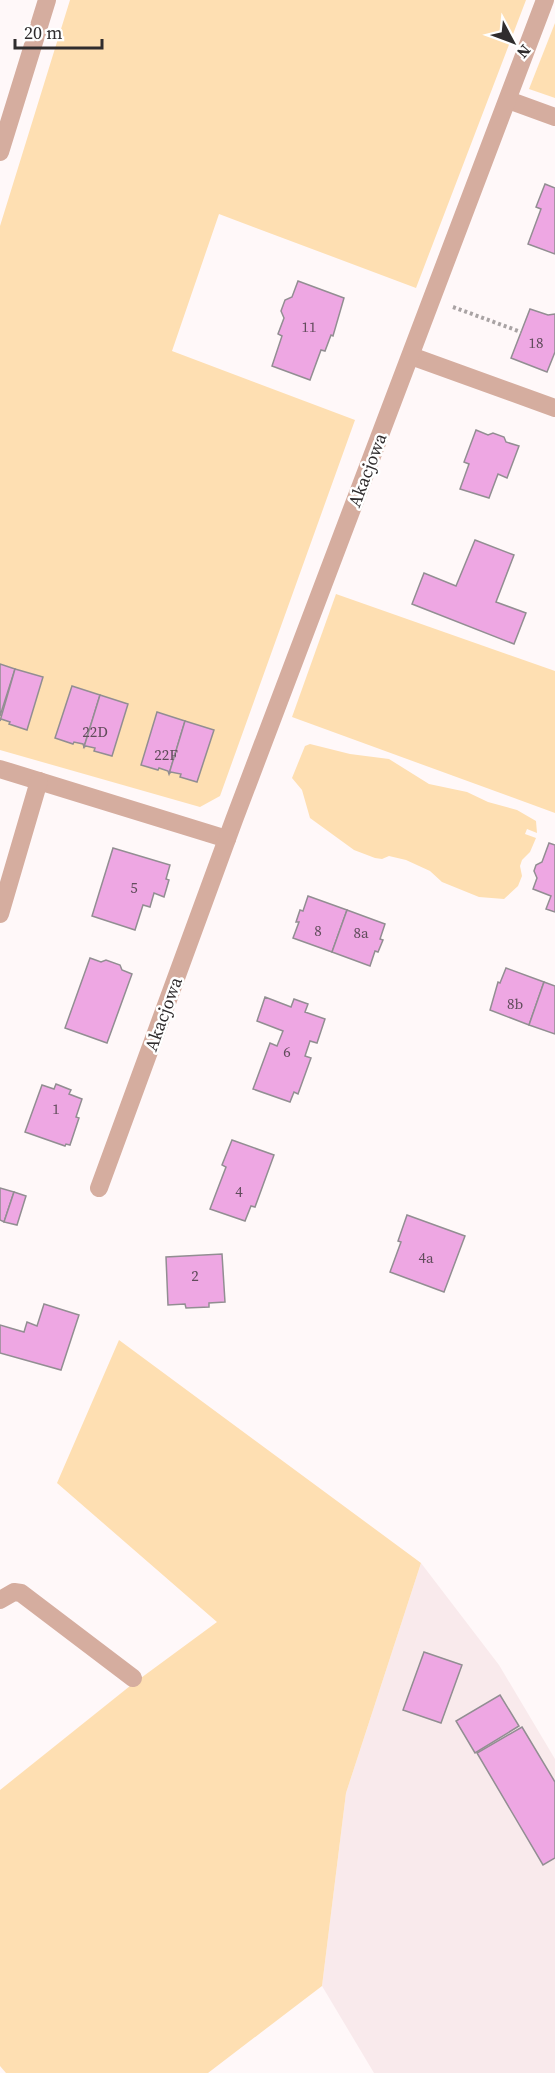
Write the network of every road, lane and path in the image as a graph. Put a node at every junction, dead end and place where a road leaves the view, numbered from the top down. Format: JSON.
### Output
{"nodes":[{"id":1,"x":47,"y":0,"type":"edge"},
{"id":2,"x":545,"y":0,"type":"edge"},
{"id":3,"x":508,"y":100,"type":"junction"},
{"id":4,"x":555,"y":117,"type":"edge"},
{"id":5,"x":0,"y":152,"type":"edge"},
{"id":6,"x":433,"y":300,"type":"junction"},
{"id":7,"x":521,"y":332,"type":"dead end"},
{"id":8,"x":411,"y":356,"type":"junction"},
{"id":9,"x":555,"y":408,"type":"edge"},
{"id":10,"x":0,"y":769,"type":"edge"},
{"id":11,"x":39,"y":781,"type":"junction"},
{"id":12,"x":227,"y":840,"type":"junction"},
{"id":13,"x":0,"y":914,"type":"edge"},
{"id":14,"x":99,"y":1188,"type":"dead end"},
{"id":15,"x":0,"y":1600,"type":"edge"},
{"id":16,"x":133,"y":1678,"type":"dead end"}],
"edges":[{"from":1,"to":5,"type":"street"},
{"from":2,"to":3,"type":"street","name":"Akacjowa"},
{"from":3,"to":4,"type":"street"},
{"from":3,"to":6,"type":"street","name":"Akacjowa"},
{"from":6,"to":7,"type":"path"},
{"from":6,"to":8,"type":"street","name":"Akacjowa"},
{"from":8,"to":9,"type":"street"},
{"from":8,"to":12,"type":"street","name":"Akacjowa"},
{"from":10,"to":11,"type":"street"},
{"from":11,"to":12,"type":"street"},
{"from":11,"to":13,"type":"street"},
{"from":12,"to":14,"type":"street","name":"Akacjowa"},
{"from":15,"to":16,"type":"street"}]}
